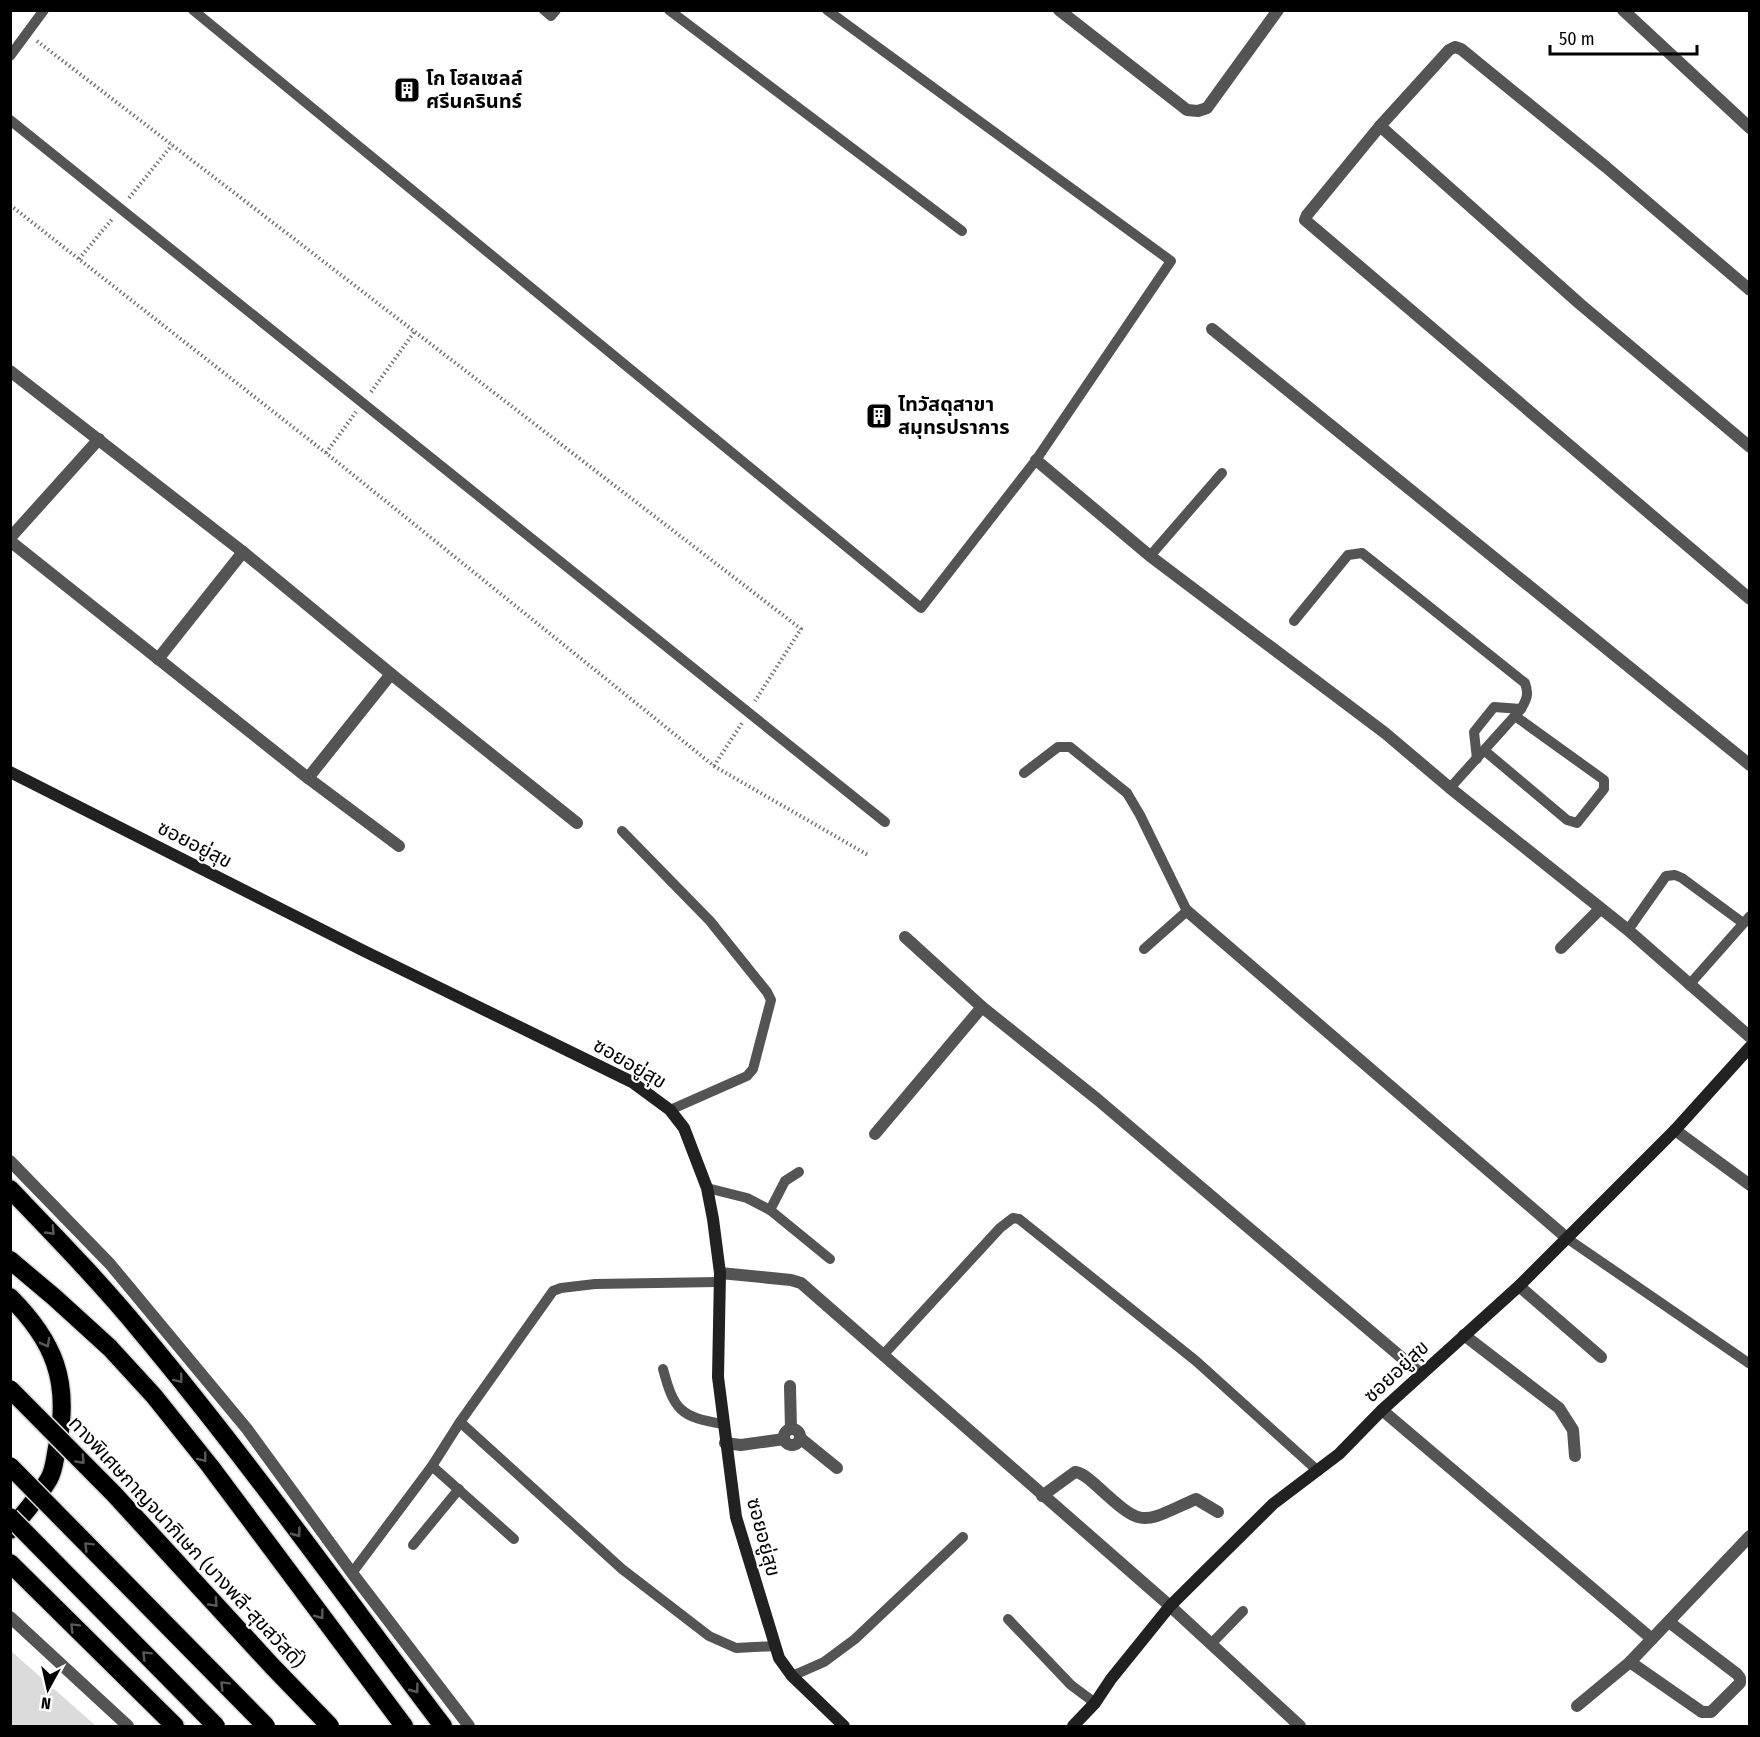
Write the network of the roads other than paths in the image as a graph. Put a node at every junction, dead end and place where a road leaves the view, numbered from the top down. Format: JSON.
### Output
{"nodes":[{"id":1,"x":44,"y":10,"type":"edge"},
{"id":2,"x":193,"y":10,"type":"edge"},
{"id":3,"x":544,"y":10,"type":"edge"},
{"id":4,"x":556,"y":10,"type":"edge"},
{"id":5,"x":669,"y":10,"type":"edge"},
{"id":6,"x":827,"y":10,"type":"edge"},
{"id":7,"x":1059,"y":10,"type":"edge"},
{"id":8,"x":1278,"y":10,"type":"edge"},
{"id":9,"x":1623,"y":10,"type":"edge"},
{"id":10,"x":10,"y":56,"type":"edge"},
{"id":11,"x":10,"y":120,"type":"edge"},
{"id":12,"x":1380,"y":126,"type":"junction"},
{"id":13,"x":1749,"y":128,"type":"edge"},
{"id":14,"x":962,"y":231,"type":"dead end"},
{"id":15,"x":1749,"y":290,"type":"edge"},
{"id":16,"x":1212,"y":329,"type":"dead end"},
{"id":17,"x":10,"y":371,"type":"edge"},
{"id":18,"x":99,"y":439,"type":"junction"},
{"id":19,"x":1749,"y":447,"type":"edge"},
{"id":20,"x":1036,"y":460,"type":"junction"},
{"id":21,"x":1222,"y":473,"type":"dead end"},
{"id":22,"x":10,"y":539,"type":"edge"},
{"id":23,"x":243,"y":552,"type":"junction"},
{"id":24,"x":1150,"y":556,"type":"junction"},
{"id":25,"x":1749,"y":599,"type":"edge"},
{"id":26,"x":1294,"y":621,"type":"dead end"},
{"id":27,"x":158,"y":659,"type":"junction"},
{"id":28,"x":391,"y":674,"type":"junction"},
{"id":29,"x":1518,"y":713,"type":"junction"},
{"id":30,"x":1481,"y":755,"type":"junction"},
{"id":31,"x":1749,"y":765,"type":"edge"},
{"id":32,"x":10,"y":772,"type":"edge"},
{"id":33,"x":1024,"y":773,"type":"dead end"},
{"id":34,"x":308,"y":778,"type":"junction"},
{"id":35,"x":1450,"y":788,"type":"junction"},
{"id":36,"x":885,"y":822,"type":"dead end"},
{"id":37,"x":577,"y":823,"type":"dead end"},
{"id":38,"x":622,"y":831,"type":"dead end"},
{"id":39,"x":399,"y":846,"type":"dead end"},
{"id":40,"x":1600,"y":909,"type":"junction"},
{"id":41,"x":1187,"y":911,"type":"junction"},
{"id":42,"x":1746,"y":920,"type":"edge"},
{"id":43,"x":1628,"y":930,"type":"junction"},
{"id":44,"x":905,"y":937,"type":"dead end"},
{"id":45,"x":1562,"y":948,"type":"dead end"},
{"id":46,"x":1144,"y":949,"type":"dead end"},
{"id":47,"x":1689,"y":985,"type":"junction"},
{"id":48,"x":982,"y":1006,"type":"junction"},
{"id":49,"x":1749,"y":1037,"type":"edge"},
{"id":50,"x":1749,"y":1047,"type":"edge"},
{"id":51,"x":670,"y":1110,"type":"junction"},
{"id":52,"x":1675,"y":1130,"type":"junction"},
{"id":53,"x":875,"y":1134,"type":"dead end"},
{"id":54,"x":10,"y":1161,"type":"edge"},
{"id":55,"x":799,"y":1172,"type":"dead end"},
{"id":56,"x":1749,"y":1185,"type":"edge"},
{"id":57,"x":707,"y":1188,"type":"junction"},
{"id":58,"x":10,"y":1189,"type":"edge"},
{"id":59,"x":770,"y":1210,"type":"junction"},
{"id":60,"x":1568,"y":1239,"type":"junction"},
{"id":61,"x":830,"y":1259,"type":"dead end"},
{"id":62,"x":10,"y":1260,"type":"edge"},
{"id":63,"x":719,"y":1278,"type":"junction"},
{"id":64,"x":1519,"y":1286,"type":"junction"},
{"id":65,"x":10,"y":1297,"type":"edge"},
{"id":66,"x":1464,"y":1335,"type":"junction"},
{"id":67,"x":884,"y":1354,"type":"junction"},
{"id":68,"x":1601,"y":1357,"type":"dead end"},
{"id":69,"x":1749,"y":1364,"type":"edge"},
{"id":70,"x":663,"y":1369,"type":"dead end"},
{"id":71,"x":1421,"y":1374,"type":"junction"},
{"id":72,"x":790,"y":1386,"type":"dead end"},
{"id":73,"x":10,"y":1389,"type":"edge"},
{"id":74,"x":1382,"y":1410,"type":"junction"},
{"id":75,"x":460,"y":1422,"type":"junction"},
{"id":76,"x":723,"y":1424,"type":"junction"},
{"id":77,"x":792,"y":1435,"type":"junction"},
{"id":78,"x":725,"y":1443,"type":"junction"},
{"id":79,"x":1575,"y":1456,"type":"dead end"},
{"id":80,"x":10,"y":1466,"type":"edge"},
{"id":81,"x":432,"y":1466,"type":"junction"},
{"id":82,"x":837,"y":1468,"type":"dead end"},
{"id":83,"x":1318,"y":1471,"type":"junction"},
{"id":84,"x":459,"y":1489,"type":"junction"},
{"id":85,"x":1042,"y":1496,"type":"junction"},
{"id":86,"x":1218,"y":1512,"type":"dead end"},
{"id":87,"x":10,"y":1517,"type":"edge"},
{"id":88,"x":10,"y":1530,"type":"edge"},
{"id":89,"x":1749,"y":1536,"type":"edge"},
{"id":90,"x":963,"y":1537,"type":"dead end"},
{"id":91,"x":514,"y":1539,"type":"dead end"},
{"id":92,"x":413,"y":1545,"type":"dead end"},
{"id":93,"x":10,"y":1563,"type":"edge"},
{"id":94,"x":352,"y":1573,"type":"junction"},
{"id":95,"x":1170,"y":1606,"type":"junction"},
{"id":96,"x":1243,"y":1611,"type":"dead end"},
{"id":97,"x":10,"y":1617,"type":"edge"},
{"id":98,"x":1008,"y":1619,"type":"dead end"},
{"id":99,"x":1669,"y":1622,"type":"junction"},
{"id":100,"x":1652,"y":1639,"type":"junction"},
{"id":101,"x":1211,"y":1644,"type":"junction"},
{"id":102,"x":775,"y":1646,"type":"junction"},
{"id":103,"x":1630,"y":1662,"type":"junction"},
{"id":104,"x":792,"y":1676,"type":"junction"},
{"id":105,"x":1095,"y":1703,"type":"junction"},
{"id":106,"x":1577,"y":1706,"type":"dead end"},
{"id":107,"x":128,"y":1726,"type":"edge"},
{"id":108,"x":175,"y":1726,"type":"edge"},
{"id":109,"x":216,"y":1726,"type":"edge"},
{"id":110,"x":266,"y":1726,"type":"edge"},
{"id":111,"x":330,"y":1726,"type":"edge"},
{"id":112,"x":404,"y":1726,"type":"edge"},
{"id":113,"x":444,"y":1726,"type":"edge"},
{"id":114,"x":469,"y":1726,"type":"edge"},
{"id":115,"x":844,"y":1726,"type":"edge"},
{"id":116,"x":1073,"y":1726,"type":"edge"},
{"id":117,"x":1300,"y":1726,"type":"edge"}],
"edges":[{"from":1,"to":10,"type":"lane"},
{"from":2,"to":20,"type":"lane"},
{"from":3,"to":4,"type":"lane"},
{"from":5,"to":14,"type":"lane"},
{"from":6,"to":20,"type":"lane"},
{"from":7,"to":8,"type":"street"},
{"from":9,"to":13,"type":"street"},
{"from":11,"to":36,"type":"lane"},
{"from":12,"to":15,"type":"street"},
{"from":12,"to":19,"type":"street"},
{"from":12,"to":25,"type":"street"},
{"from":16,"to":31,"type":"street"},
{"from":17,"to":18,"type":"street"},
{"from":18,"to":22,"type":"street"},
{"from":18,"to":23,"type":"street"},
{"from":20,"to":24,"type":"street"},
{"from":21,"to":24,"type":"lane"},
{"from":22,"to":27,"type":"street"},
{"from":23,"to":27,"type":"street"},
{"from":23,"to":28,"type":"street"},
{"from":24,"to":35,"type":"street"},
{"from":26,"to":29,"type":"lane"},
{"from":27,"to":34,"type":"street"},
{"from":28,"to":34,"type":"street"},
{"from":28,"to":37,"type":"street"},
{"from":29,"to":30,"type":"lane"},
{"from":29,"to":30,"type":"lane"},
{"from":29,"to":30,"type":"lane"},
{"from":30,"to":35,"type":"lane"},
{"from":32,"to":51,"type":"street","name":"ซอยอยู่สุข"},
{"from":33,"to":41,"type":"lane"},
{"from":34,"to":39,"type":"street"},
{"from":35,"to":40,"type":"street"},
{"from":38,"to":51,"type":"lane"},
{"from":40,"to":43,"type":"street"},
{"from":40,"to":45,"type":"street"},
{"from":41,"to":46,"type":"lane"},
{"from":41,"to":60,"type":"street"},
{"from":42,"to":43,"type":"lane"},
{"from":42,"to":47,"type":"lane"},
{"from":43,"to":47,"type":"street"},
{"from":44,"to":48,"type":"street"},
{"from":47,"to":49,"type":"street"},
{"from":48,"to":53,"type":"street"},
{"from":48,"to":71,"type":"street"},
{"from":50,"to":52,"type":"street","name":"ซอยอยู่สุข"},
{"from":51,"to":57,"type":"street","name":"ซอยอยู่สุข"},
{"from":52,"to":56,"type":"street"},
{"from":52,"to":60,"type":"street","name":"ซอยอยู่สุข"},
{"from":54,"to":94,"type":"street"},
{"from":55,"to":59,"type":"lane"},
{"from":57,"to":59,"type":"lane"},
{"from":57,"to":63,"type":"street","name":"ซอยอยู่สุข"},
{"from":58,"to":113,"type":"highway","one_way":true},
{"from":59,"to":61,"type":"lane"},
{"from":60,"to":64,"type":"street","name":"ซอยอยู่สุข"},
{"from":60,"to":69,"type":"lane"},
{"from":62,"to":112,"type":"highway","one_way":true},
{"from":63,"to":67,"type":"street"},
{"from":63,"to":75,"type":"lane"},
{"from":63,"to":76,"type":"street","name":"ซอยอยู่สุข"},
{"from":64,"to":66,"type":"street","name":"ซอยอยู่สุข"},
{"from":64,"to":68,"type":"street"},
{"from":65,"to":88,"type":"highway","one_way":true},
{"from":66,"to":71,"type":"street","name":"ซอยอยู่สุข"},
{"from":66,"to":79,"type":"street"},
{"from":67,"to":83,"type":"lane"},
{"from":67,"to":85,"type":"street"},
{"from":70,"to":76,"type":"lane"},
{"from":71,"to":74,"type":"street","name":"ซอยอยู่สุข"},
{"from":72,"to":77,"type":"street"},
{"from":73,"to":111,"type":"highway","name":"ทางพิเศษกาญจนาภิเษก (บางพลี-สุขสวัสดิ์)","one_way":true,"bridge":true},
{"from":74,"to":83,"type":"street","name":"ซอยอยู่สุข"},
{"from":74,"to":100,"type":"street"},
{"from":75,"to":81,"type":"lane"},
{"from":75,"to":102,"type":"lane"},
{"from":76,"to":78,"type":"street","name":"ซอยอยู่สุข"},
{"from":77,"to":78,"type":"street"},
{"from":77,"to":82,"type":"street"},
{"from":78,"to":102,"type":"street","name":"ซอยอยู่สุข"},
{"from":110,"to":80,"type":"highway","one_way":true,"bridge":true},
{"from":81,"to":84,"type":"lane"},
{"from":81,"to":94,"type":"lane"},
{"from":83,"to":95,"type":"street","name":"ซอยอยู่สุข"},
{"from":84,"to":91,"type":"lane"},
{"from":84,"to":92,"type":"lane"},
{"from":85,"to":86,"type":"street"},
{"from":85,"to":95,"type":"street"},
{"from":109,"to":87,"type":"highway","one_way":true,"bridge":true},
{"from":89,"to":99,"type":"street"},
{"from":90,"to":104,"type":"lane"},
{"from":108,"to":93,"type":"highway","one_way":true},
{"from":94,"to":114,"type":"street"},
{"from":95,"to":101,"type":"street"},
{"from":95,"to":105,"type":"street","name":"ซอยอยู่สุข"},
{"from":96,"to":101,"type":"lane"},
{"from":97,"to":107,"type":"street"},
{"from":98,"to":105,"type":"lane"},
{"from":99,"to":100,"type":"street"},
{"from":99,"to":103,"type":"street"},
{"from":100,"to":103,"type":"street"},
{"from":101,"to":117,"type":"street"},
{"from":102,"to":104,"type":"street","name":"ซอยอยู่สุข"},
{"from":103,"to":106,"type":"street"},
{"from":104,"to":115,"type":"street","name":"ซอยอยู่สุข"},
{"from":105,"to":116,"type":"street","name":"ซอยอยู่สุข"}]}
